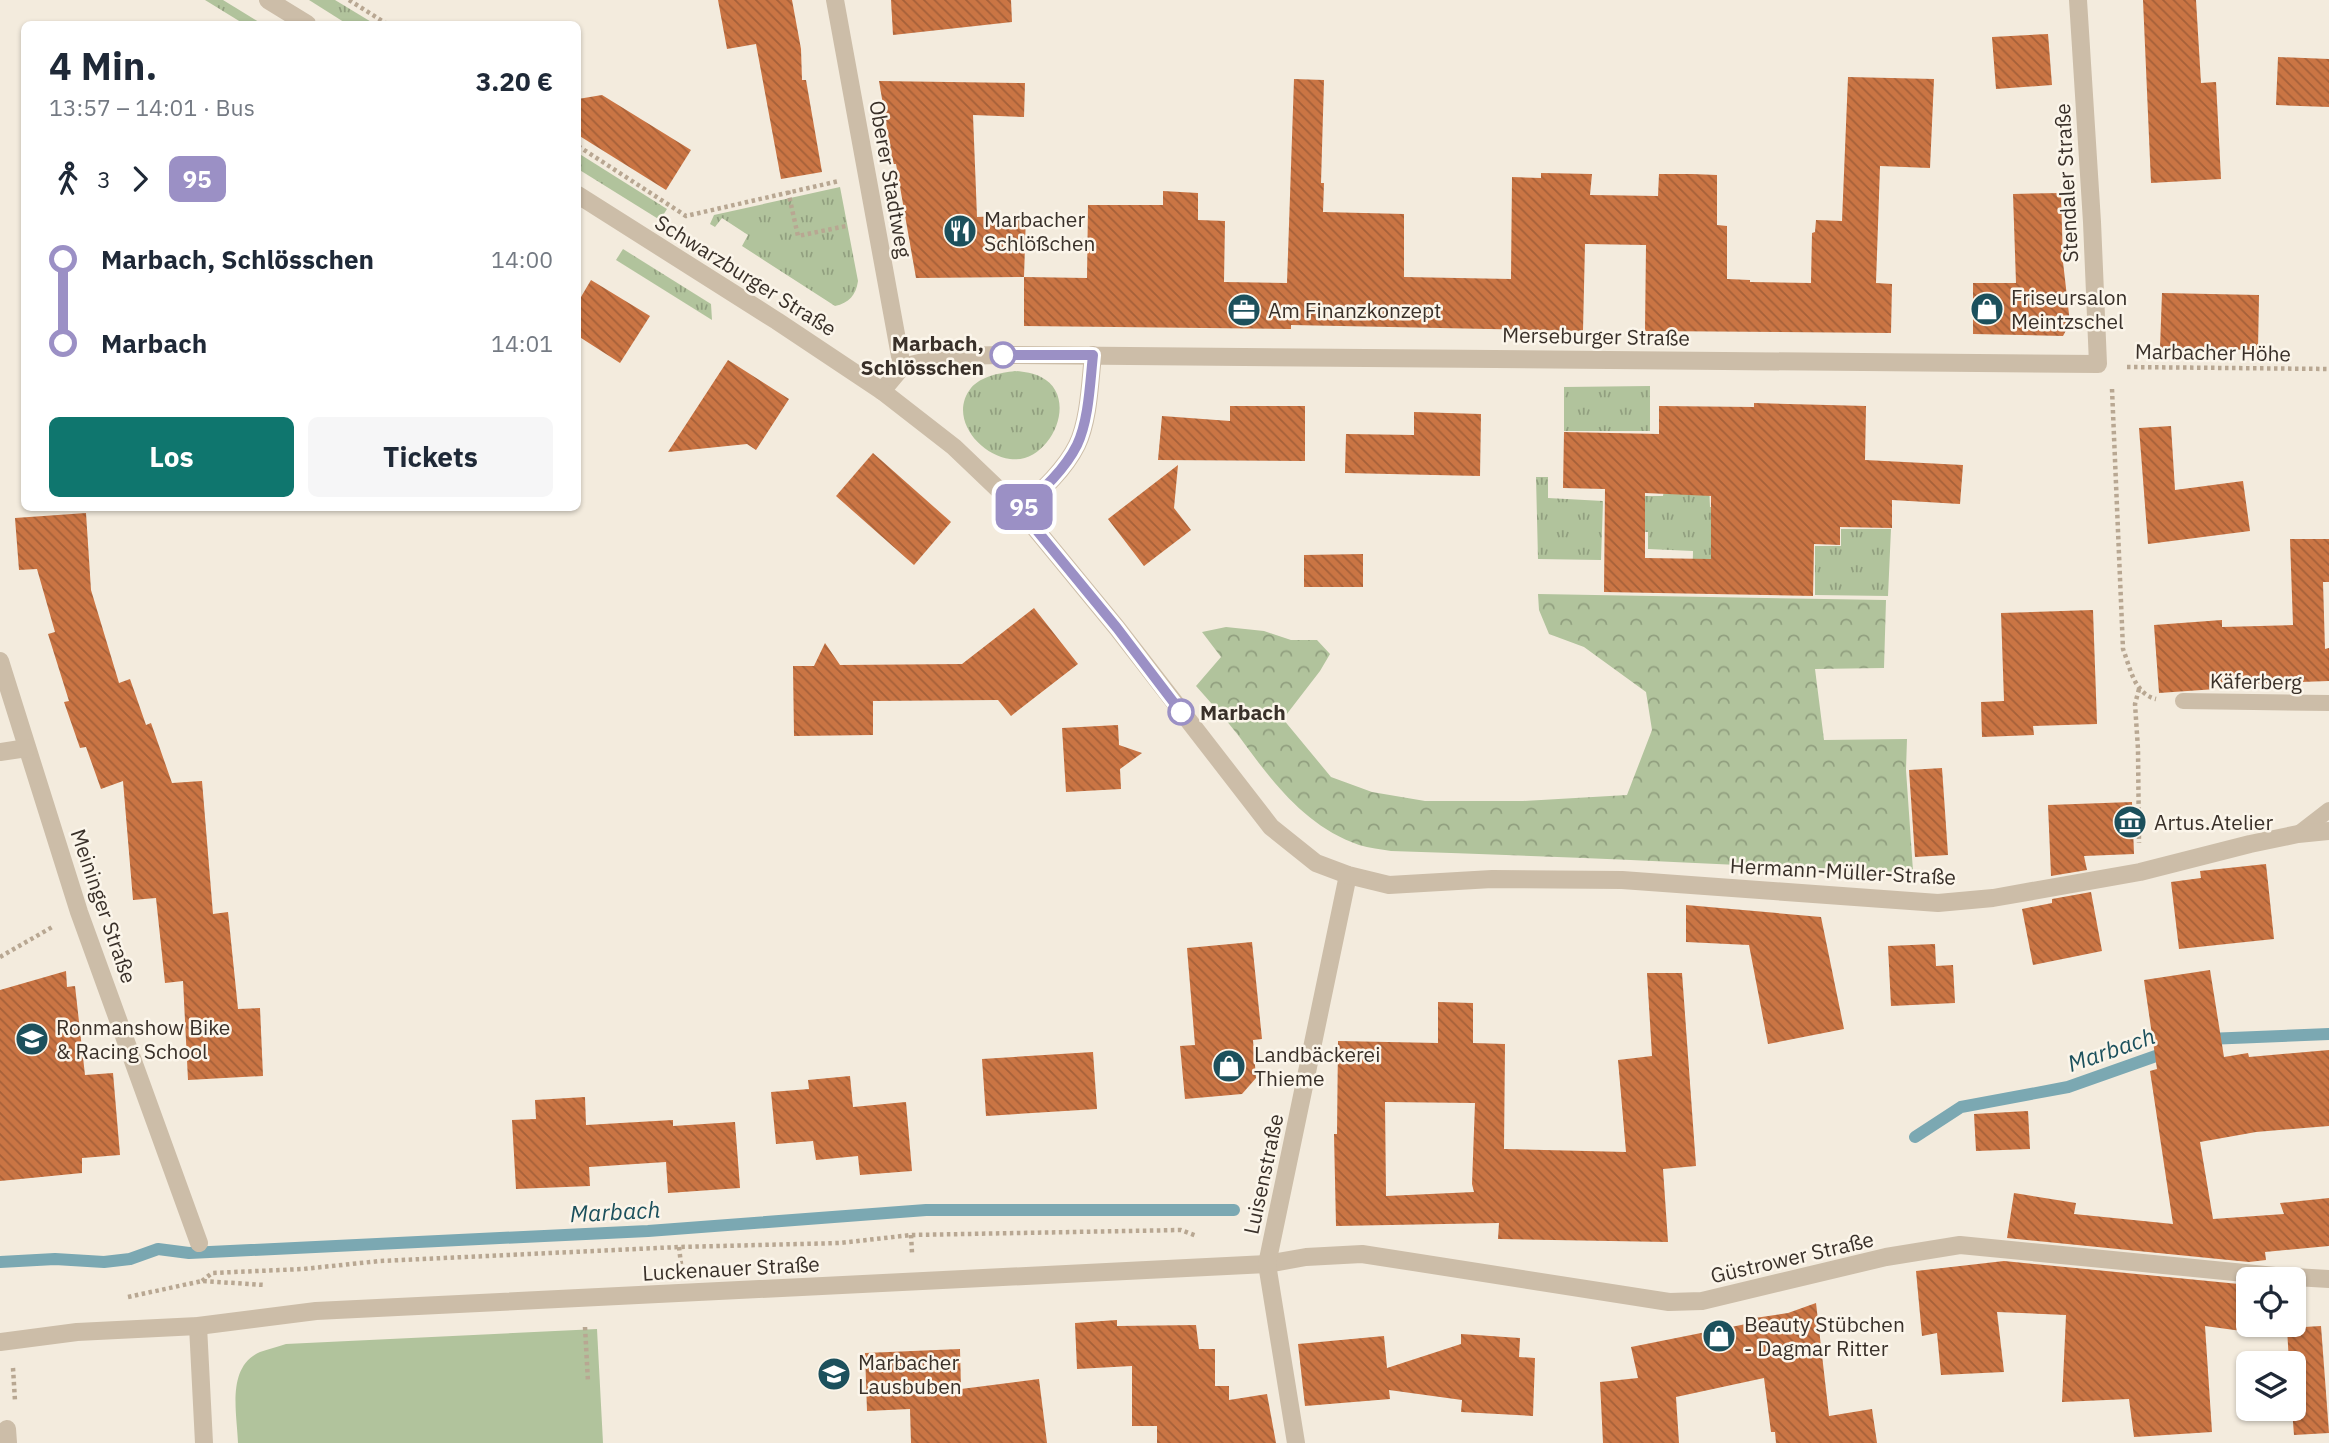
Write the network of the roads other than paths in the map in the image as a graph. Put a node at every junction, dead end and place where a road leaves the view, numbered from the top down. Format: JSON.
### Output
{"nodes":[{"id":1,"x":268,"y":0,"type":"edge"},
{"id":2,"x":835,"y":0,"type":"edge"},
{"id":3,"x":2078,"y":0,"type":"edge"},
{"id":4,"x":302,"y":21,"type":"edge"},
{"id":5,"x":581,"y":197,"type":"edge"},
{"id":6,"x":1093,"y":355,"type":"junction"},
{"id":7,"x":2105,"y":366,"type":"joint"},
{"id":8,"x":902,"y":367,"type":"junction"},
{"id":9,"x":882,"y":391,"type":"junction"},
{"id":10,"x":1020,"y":510,"type":"junction"},
{"id":11,"x":0,"y":661,"type":"edge"},
{"id":12,"x":2183,"y":701,"type":"road end"},
{"id":13,"x":2329,"y":703,"type":"edge"},
{"id":14,"x":27,"y":748,"type":"junction"},
{"id":15,"x":0,"y":752,"type":"edge"},
{"id":16,"x":2329,"y":810,"type":"edge"},
{"id":17,"x":2329,"y":831,"type":"edge"},
{"id":18,"x":2298,"y":835,"type":"junction"},
{"id":19,"x":1348,"y":876,"type":"junction"},
{"id":20,"x":199,"y":1243,"type":"dead end"},
{"id":21,"x":1267,"y":1264,"type":"junction"},
{"id":22,"x":2329,"y":1279,"type":"edge"},
{"id":23,"x":198,"y":1326,"type":"junction"},
{"id":24,"x":6,"y":1342,"type":"edge"},
{"id":25,"x":204,"y":1443,"type":"edge"},
{"id":26,"x":1296,"y":1443,"type":"edge"}],
"edges":[{"from":1,"to":4,"type":"street"},
{"from":2,"to":8,"type":"street","name":"Oberer Stadtweg"},
{"from":3,"to":7,"type":"street","name":"Stendaler Straße"},
{"from":5,"to":9,"type":"street","name":"Schwarzburger Straße"},
{"from":6,"to":7,"type":"street","name":"Merseburger Straße"},
{"from":6,"to":8,"type":"street","name":"Merseburger Straße"},
{"from":6,"to":10,"type":"street"},
{"from":8,"to":9,"type":"street"},
{"from":9,"to":10,"type":"street","name":"Schwarzburger Straße"},
{"from":10,"to":19,"type":"street","name":"Schwarzburger Straße"},
{"from":11,"to":14,"type":"street","name":"Meininger Straße"},
{"from":12,"to":13,"type":"lane","name":"Käferberg"},
{"from":14,"to":15,"type":"street"},
{"from":14,"to":20,"type":"street","name":"Meininger Straße"},
{"from":16,"to":18,"type":"lane"},
{"from":17,"to":18,"type":"street","name":"Hermann-Müller-Straße"},
{"from":18,"to":19,"type":"street","name":"Hermann-Müller-Straße"},
{"from":19,"to":21,"type":"street","name":"Luisenstraße"},
{"from":21,"to":22,"type":"street","name":"Güstrower Straße"},
{"from":21,"to":23,"type":"street","name":"Luckenauer Straße"},
{"from":21,"to":26,"type":"street","name":"Luisenstraße"},
{"from":23,"to":24,"type":"street","name":"Luckenauer Straße"},
{"from":23,"to":25,"type":"street"}]}
